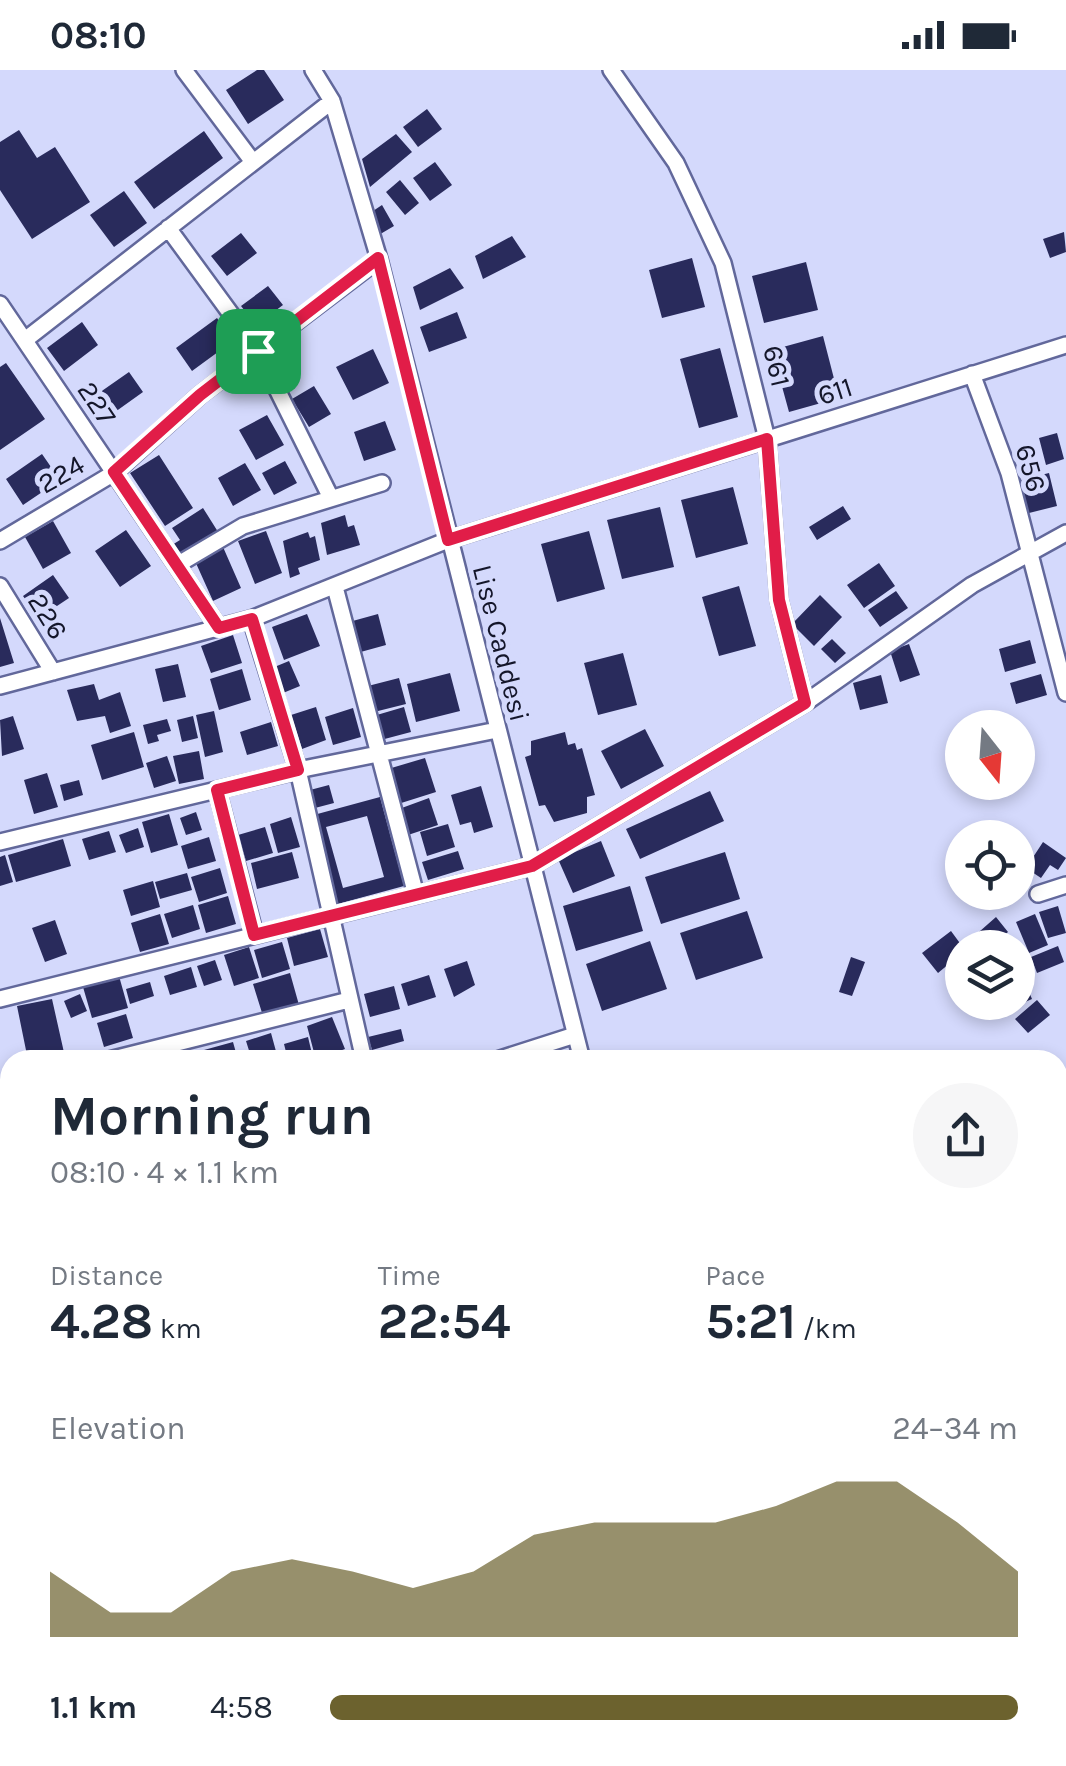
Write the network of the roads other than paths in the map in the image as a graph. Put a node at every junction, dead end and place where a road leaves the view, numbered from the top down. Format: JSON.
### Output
{"nodes":[{"id":1,"x":184,"y":70,"type":"edge"},
{"id":2,"x":312,"y":70,"type":"edge"},
{"id":3,"x":611,"y":70,"type":"edge"},
{"id":4,"x":332,"y":101,"type":"junction"},
{"id":5,"x":253,"y":162,"type":"junction"},
{"id":6,"x":168,"y":228,"type":"junction"},
{"id":7,"x":378,"y":258,"type":"junction"},
{"id":8,"x":0,"y":304,"type":"edge"},
{"id":9,"x":24,"y":340,"type":"junction"},
{"id":10,"x":1066,"y":345,"type":"edge"},
{"id":11,"x":258,"y":351,"type":"junction"},
{"id":12,"x":972,"y":374,"type":"junction"},
{"id":13,"x":767,"y":439,"type":"junction"},
{"id":14,"x":114,"y":472,"type":"junction"},
{"id":15,"x":382,"y":483,"type":"dead end"},
{"id":16,"x":330,"y":496,"type":"junction"},
{"id":17,"x":1066,"y":533,"type":"edge"},
{"id":18,"x":448,"y":540,"type":"junction"},
{"id":19,"x":0,"y":542,"type":"edge"},
{"id":20,"x":1027,"y":555,"type":"junction"},
{"id":21,"x":176,"y":565,"type":"junction"},
{"id":22,"x":0,"y":586,"type":"edge"},
{"id":23,"x":335,"y":586,"type":"junction"},
{"id":24,"x":252,"y":619,"type":"junction"},
{"id":25,"x":219,"y":628,"type":"junction"},
{"id":26,"x":53,"y":672,"type":"junction"},
{"id":27,"x":0,"y":686,"type":"edge"},
{"id":28,"x":1066,"y":693,"type":"edge"},
{"id":29,"x":805,"y":703,"type":"junction"},
{"id":30,"x":497,"y":730,"type":"junction"},
{"id":31,"x":378,"y":754,"type":"junction"},
{"id":32,"x":298,"y":770,"type":"junction"},
{"id":33,"x":217,"y":790,"type":"junction"},
{"id":34,"x":0,"y":842,"type":"edge"},
{"id":35,"x":532,"y":866,"type":"junction"},
{"id":36,"x":1066,"y":885,"type":"edge"},
{"id":37,"x":1038,"y":894,"type":"dead end"},
{"id":38,"x":416,"y":895,"type":"junction"},
{"id":39,"x":331,"y":916,"type":"junction"},
{"id":40,"x":254,"y":935,"type":"junction"},
{"id":41,"x":0,"y":999,"type":"edge"},
{"id":42,"x":349,"y":1000,"type":"junction"},
{"id":43,"x":575,"y":1035,"type":"junction"},
{"id":44,"x":149,"y":1050,"type":"edge"},
{"id":45,"x":362,"y":1050,"type":"edge"},
{"id":46,"x":528,"y":1050,"type":"edge"},
{"id":47,"x":579,"y":1050,"type":"edge"}],
"edges":[{"from":1,"to":5,"type":"street"},
{"from":2,"to":4,"type":"street","name":"Lise Caddesi"},
{"from":3,"to":13,"type":"street","name":"661"},
{"from":4,"to":5,"type":"street"},
{"from":4,"to":7,"type":"street","name":"Lise Caddesi"},
{"from":5,"to":6,"type":"street"},
{"from":6,"to":9,"type":"street"},
{"from":6,"to":11,"type":"street"},
{"from":7,"to":11,"type":"street","name":"224"},
{"from":7,"to":18,"type":"street","name":"Lise Caddesi"},
{"from":8,"to":9,"type":"street","name":"227"},
{"from":9,"to":14,"type":"street","name":"227"},
{"from":10,"to":12,"type":"street","name":"611"},
{"from":11,"to":14,"type":"street","name":"224"},
{"from":11,"to":16,"type":"street"},
{"from":12,"to":13,"type":"street","name":"611"},
{"from":12,"to":20,"type":"street","name":"656"},
{"from":13,"to":18,"type":"street","name":"611"},
{"from":13,"to":29,"type":"street","name":"661"},
{"from":14,"to":19,"type":"street","name":"224"},
{"from":14,"to":21,"type":"street","name":"227"},
{"from":15,"to":16,"type":"street"},
{"from":16,"to":21,"type":"street"},
{"from":17,"to":20,"type":"street"},
{"from":18,"to":23,"type":"street","name":"611"},
{"from":18,"to":30,"type":"street","name":"Lise Caddesi"},
{"from":20,"to":28,"type":"street","name":"656"},
{"from":20,"to":29,"type":"street"},
{"from":21,"to":25,"type":"street","name":"227"},
{"from":22,"to":26,"type":"street","name":"226"},
{"from":23,"to":24,"type":"street","name":"611"},
{"from":23,"to":31,"type":"street"},
{"from":24,"to":25,"type":"street","name":"611"},
{"from":24,"to":32,"type":"street"},
{"from":25,"to":26,"type":"street","name":"611"},
{"from":26,"to":27,"type":"street","name":"611"},
{"from":29,"to":35,"type":"street"},
{"from":30,"to":31,"type":"street"},
{"from":30,"to":35,"type":"street","name":"Lise Caddesi"},
{"from":31,"to":32,"type":"street"},
{"from":31,"to":38,"type":"street"},
{"from":32,"to":33,"type":"street"},
{"from":32,"to":39,"type":"street"},
{"from":33,"to":34,"type":"street"},
{"from":33,"to":40,"type":"street"},
{"from":35,"to":38,"type":"street"},
{"from":35,"to":43,"type":"street","name":"Lise Caddesi"},
{"from":36,"to":37,"type":"street"},
{"from":38,"to":39,"type":"street"},
{"from":39,"to":40,"type":"street"},
{"from":39,"to":42,"type":"street"},
{"from":40,"to":41,"type":"street"},
{"from":42,"to":44,"type":"street"},
{"from":42,"to":45,"type":"street"},
{"from":43,"to":46,"type":"street"},
{"from":43,"to":47,"type":"street","name":"Lise Caddesi"}]}
